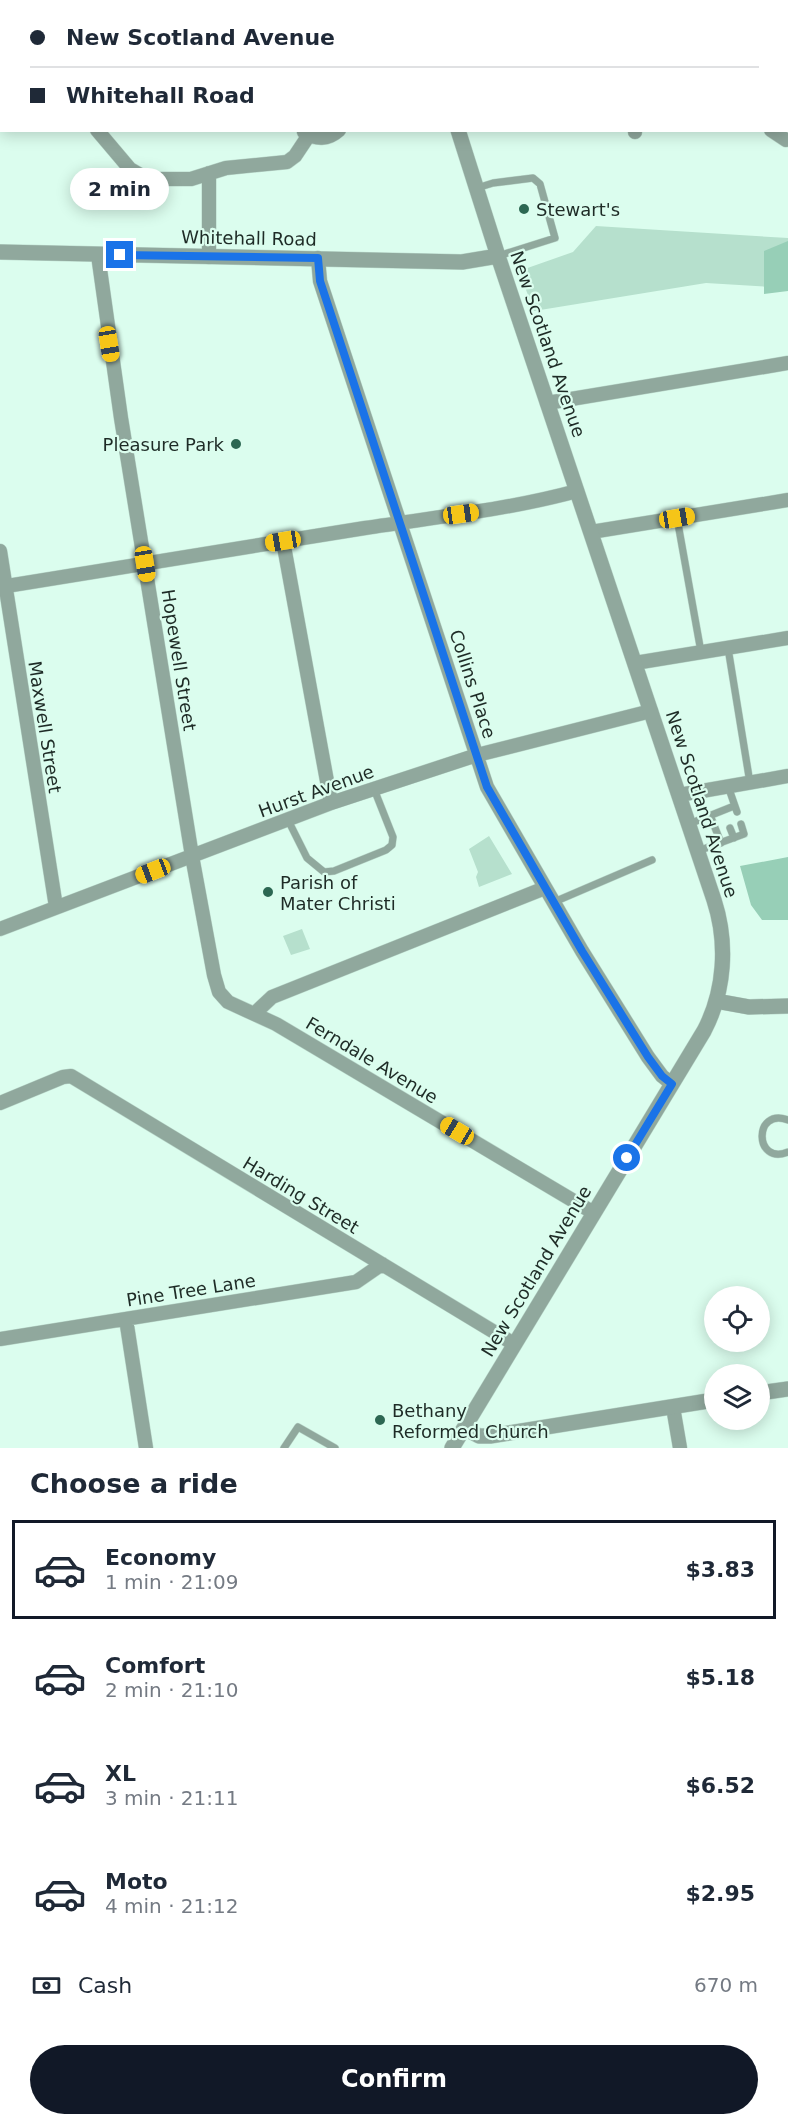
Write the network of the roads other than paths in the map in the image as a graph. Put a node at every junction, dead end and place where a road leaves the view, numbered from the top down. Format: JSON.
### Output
{"nodes":[{"id":1,"x":99,"y":132,"type":"edge"},
{"id":2,"x":336,"y":132,"type":"edge"},
{"id":3,"x":459,"y":132,"type":"edge"},
{"id":4,"x":774,"y":132,"type":"edge"},
{"id":5,"x":306,"y":133,"type":"edge"},
{"id":6,"x":786,"y":140,"type":"dead end"},
{"id":7,"x":209,"y":173,"type":"junction"},
{"id":8,"x":476,"y":188,"type":"junction"},
{"id":9,"x":0,"y":252,"type":"edge"},
{"id":10,"x":98,"y":255,"type":"junction"},
{"id":11,"x":209,"y":256,"type":"junction"},
{"id":12,"x":498,"y":256,"type":"junction"},
{"id":13,"x":318,"y":258,"type":"junction"},
{"id":14,"x":788,"y":363,"type":"edge"},
{"id":15,"x":547,"y":403,"type":"junction"},
{"id":16,"x":577,"y":491,"type":"junction"},
{"id":17,"x":788,"y":500,"type":"edge"},
{"id":18,"x":677,"y":518,"type":"junction"},
{"id":19,"x":401,"y":522,"type":"junction"},
{"id":20,"x":591,"y":532,"type":"junction"},
{"id":21,"x":283,"y":541,"type":"junction"},
{"id":22,"x":0,"y":551,"type":"edge"},
{"id":23,"x":145,"y":564,"type":"junction"},
{"id":24,"x":3,"y":586,"type":"edge"},
{"id":25,"x":788,"y":638,"type":"edge"},
{"id":26,"x":728,"y":648,"type":"junction"},
{"id":27,"x":700,"y":652,"type":"junction"},
{"id":28,"x":635,"y":663,"type":"junction"},
{"id":29,"x":651,"y":711,"type":"junction"},
{"id":30,"x":477,"y":755,"type":"junction"},
{"id":31,"x":788,"y":776,"type":"edge"},
{"id":32,"x":750,"y":783,"type":"junction"},
{"id":33,"x":728,"y":786,"type":"junction"},
{"id":34,"x":374,"y":789,"type":"junction"},
{"id":35,"x":679,"y":795,"type":"junction"},
{"id":36,"x":331,"y":803,"type":"junction"},
{"id":37,"x":710,"y":815,"type":"junction"},
{"id":38,"x":288,"y":820,"type":"junction"},
{"id":39,"x":689,"y":824,"type":"junction"},
{"id":40,"x":741,"y":824,"type":"dead end"},
{"id":41,"x":730,"y":828,"type":"dead end"},
{"id":42,"x":734,"y":838,"type":"junction"},
{"id":43,"x":721,"y":843,"type":"junction"},
{"id":44,"x":698,"y":851,"type":"junction"},
{"id":45,"x":192,"y":856,"type":"junction"},
{"id":46,"x":652,"y":860,"type":"dead end"},
{"id":47,"x":545,"y":888,"type":"junction"},
{"id":48,"x":554,"y":902,"type":"junction"},
{"id":49,"x":56,"y":908,"type":"junction"},
{"id":50,"x":0,"y":929,"type":"edge"},
{"id":51,"x":716,"y":1002,"type":"junction"},
{"id":52,"x":788,"y":1006,"type":"edge"},
{"id":53,"x":255,"y":1013,"type":"junction"},
{"id":54,"x":672,"y":1084,"type":"junction"},
{"id":55,"x":0,"y":1103,"type":"edge"},
{"id":56,"x":788,"y":1120,"type":"edge"},
{"id":57,"x":788,"y":1152,"type":"edge"},
{"id":58,"x":594,"y":1212,"type":"junction"},
{"id":59,"x":382,"y":1264,"type":"junction"},
{"id":60,"x":126,"y":1319,"type":"junction"},
{"id":61,"x":0,"y":1339,"type":"edge"},
{"id":62,"x":514,"y":1344,"type":"junction"},
{"id":63,"x":788,"y":1389,"type":"edge"},
{"id":64,"x":770,"y":1391,"type":"edge"},
{"id":65,"x":704,"y":1402,"type":"edge"},
{"id":66,"x":673,"y":1407,"type":"junction"},
{"id":67,"x":464,"y":1428,"type":"junction"},
{"id":68,"x":484,"y":1442,"type":"edge"},
{"id":69,"x":331,"y":1447,"type":"edge"},
{"id":70,"x":146,"y":1448,"type":"edge"},
{"id":71,"x":284,"y":1448,"type":"edge"},
{"id":72,"x":452,"y":1448,"type":"edge"},
{"id":73,"x":680,"y":1448,"type":"edge"}],
"edges":[{"from":1,"to":7,"type":"street"},
{"from":2,"to":5,"type":"street"},
{"from":3,"to":8,"type":"street","name":"New Scotland Avenue"},
{"from":4,"to":6,"type":"street"},
{"from":5,"to":7,"type":"street"},
{"from":7,"to":11,"type":"street"},
{"from":8,"to":12,"type":"street","name":"New Scotland Avenue"},
{"from":8,"to":12,"type":"lane"},
{"from":9,"to":10,"type":"street","name":"Whitehall Road"},
{"from":10,"to":11,"type":"street","name":"Whitehall Road"},
{"from":10,"to":23,"type":"street","name":"Hopewell Street"},
{"from":11,"to":13,"type":"street","name":"Whitehall Road"},
{"from":12,"to":13,"type":"street","name":"Whitehall Road"},
{"from":12,"to":15,"type":"street","name":"New Scotland Avenue"},
{"from":13,"to":19,"type":"street","name":"Collins Place"},
{"from":14,"to":15,"type":"street"},
{"from":15,"to":16,"type":"street","name":"New Scotland Avenue"},
{"from":16,"to":19,"type":"street"},
{"from":16,"to":20,"type":"street","name":"New Scotland Avenue"},
{"from":17,"to":18,"type":"street"},
{"from":18,"to":20,"type":"street"},
{"from":18,"to":27,"type":"lane"},
{"from":19,"to":21,"type":"street"},
{"from":19,"to":30,"type":"street","name":"Collins Place"},
{"from":20,"to":28,"type":"street","name":"New Scotland Avenue"},
{"from":21,"to":23,"type":"street"},
{"from":21,"to":36,"type":"street"},
{"from":22,"to":24,"type":"street","name":"Maxwell Street"},
{"from":23,"to":24,"type":"street"},
{"from":23,"to":45,"type":"street","name":"Hopewell Street"},
{"from":24,"to":49,"type":"street","name":"Maxwell Street"},
{"from":25,"to":26,"type":"street"},
{"from":26,"to":27,"type":"street"},
{"from":26,"to":32,"type":"lane"},
{"from":27,"to":28,"type":"street"},
{"from":28,"to":29,"type":"street","name":"New Scotland Avenue"},
{"from":29,"to":30,"type":"street","name":"Hurst Avenue"},
{"from":29,"to":35,"type":"street","name":"New Scotland Avenue"},
{"from":30,"to":34,"type":"street","name":"Hurst Avenue"},
{"from":30,"to":47,"type":"street","name":"Collins Place"},
{"from":31,"to":32,"type":"street"},
{"from":32,"to":33,"type":"street"},
{"from":33,"to":35,"type":"street"},
{"from":33,"to":37,"type":"lane"},
{"from":34,"to":36,"type":"street","name":"Hurst Avenue"},
{"from":34,"to":38,"type":"lane"},
{"from":35,"to":39,"type":"street","name":"New Scotland Avenue"},
{"from":36,"to":38,"type":"street","name":"Hurst Avenue"},
{"from":37,"to":39,"type":"lane"},
{"from":37,"to":43,"type":"lane"},
{"from":38,"to":45,"type":"street","name":"Hurst Avenue"},
{"from":39,"to":44,"type":"street","name":"New Scotland Avenue"},
{"from":40,"to":42,"type":"lane"},
{"from":41,"to":42,"type":"lane"},
{"from":42,"to":43,"type":"lane"},
{"from":43,"to":44,"type":"lane"},
{"from":44,"to":51,"type":"street","name":"New Scotland Avenue"},
{"from":45,"to":49,"type":"street","name":"Hurst Avenue"},
{"from":45,"to":53,"type":"street","name":"Hopewell Street"},
{"from":46,"to":48,"type":"lane"},
{"from":47,"to":48,"type":"street","name":"Collins Place"},
{"from":47,"to":53,"type":"street"},
{"from":48,"to":54,"type":"street","name":"Collins Place"},
{"from":49,"to":50,"type":"street","name":"Hurst Avenue"},
{"from":51,"to":52,"type":"street"},
{"from":51,"to":54,"type":"street","name":"New Scotland Avenue"},
{"from":53,"to":58,"type":"street","name":"Ferndale Avenue"},
{"from":54,"to":58,"type":"street","name":"New Scotland Avenue"},
{"from":55,"to":59,"type":"street","name":"Harding Street"},
{"from":56,"to":57,"type":"lane"},
{"from":58,"to":62,"type":"street","name":"New Scotland Avenue"},
{"from":59,"to":60,"type":"street","name":"Pine Tree Lane"},
{"from":59,"to":62,"type":"street","name":"Harding Street"},
{"from":60,"to":61,"type":"street","name":"Pine Tree Lane"},
{"from":60,"to":70,"type":"street"},
{"from":62,"to":67,"type":"street","name":"New Scotland Avenue"},
{"from":63,"to":64,"type":"street"},
{"from":65,"to":66,"type":"street"},
{"from":66,"to":68,"type":"street"},
{"from":66,"to":73,"type":"street"},
{"from":67,"to":68,"type":"street"},
{"from":67,"to":72,"type":"street","name":"New Scotland Avenue"},
{"from":69,"to":71,"type":"lane"}]}
